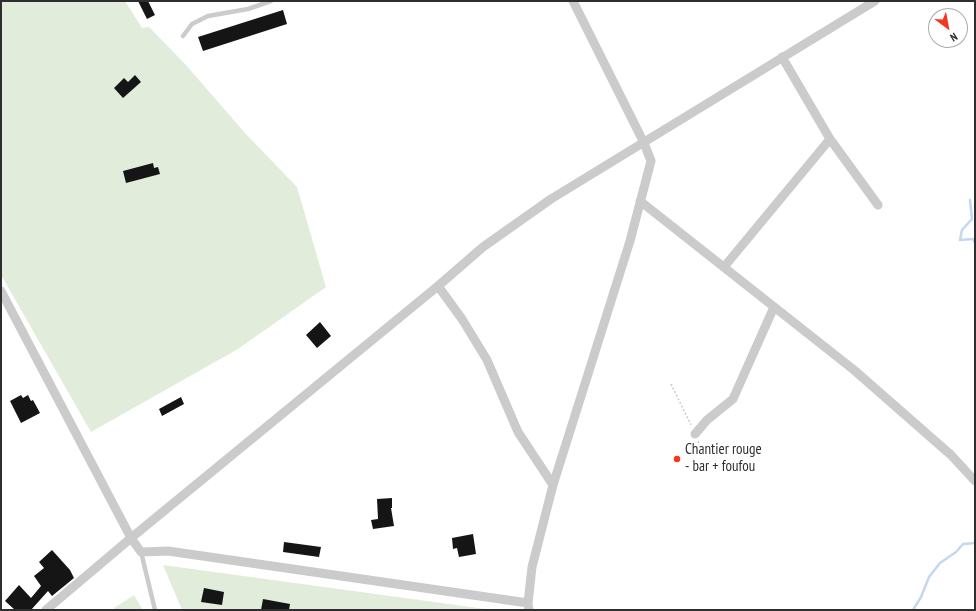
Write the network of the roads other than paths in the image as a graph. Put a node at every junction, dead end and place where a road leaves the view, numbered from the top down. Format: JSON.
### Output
{"nodes":[{"id":1,"x":271,"y":1,"type":"edge"},
{"id":2,"x":573,"y":1,"type":"edge"},
{"id":3,"x":875,"y":1,"type":"edge"},
{"id":4,"x":183,"y":36,"type":"dead end"},
{"id":5,"x":782,"y":57,"type":"junction"},
{"id":6,"x":830,"y":139,"type":"junction"},
{"id":7,"x":644,"y":143,"type":"junction"},
{"id":8,"x":640,"y":201,"type":"junction"},
{"id":9,"x":878,"y":205,"type":"dead end"},
{"id":10,"x":724,"y":267,"type":"junction"},
{"id":11,"x":438,"y":286,"type":"junction"},
{"id":12,"x":1,"y":291,"type":"edge"},
{"id":13,"x":774,"y":307,"type":"junction"},
{"id":14,"x":695,"y":434,"type":"road end"},
{"id":15,"x":975,"y":481,"type":"edge"},
{"id":16,"x":553,"y":485,"type":"junction"},
{"id":17,"x":131,"y":538,"type":"junction"},
{"id":18,"x":141,"y":552,"type":"junction"},
{"id":19,"x":528,"y":606,"type":"edge"},
{"id":20,"x":46,"y":610,"type":"edge"},
{"id":21,"x":155,"y":610,"type":"edge"}],
"edges":[{"from":1,"to":4,"type":"lane"},
{"from":2,"to":7,"type":"street"},
{"from":3,"to":5,"type":"street"},
{"from":5,"to":6,"type":"street"},
{"from":5,"to":7,"type":"street"},
{"from":6,"to":9,"type":"street"},
{"from":6,"to":10,"type":"street"},
{"from":7,"to":8,"type":"street"},
{"from":7,"to":11,"type":"street"},
{"from":8,"to":10,"type":"street"},
{"from":8,"to":16,"type":"street"},
{"from":10,"to":13,"type":"street"},
{"from":11,"to":16,"type":"street"},
{"from":11,"to":17,"type":"street"},
{"from":12,"to":17,"type":"street"},
{"from":13,"to":14,"type":"street"},
{"from":13,"to":15,"type":"street"},
{"from":16,"to":19,"type":"street"},
{"from":17,"to":18,"type":"street"},
{"from":17,"to":20,"type":"street"},
{"from":18,"to":19,"type":"street"},
{"from":18,"to":21,"type":"lane"}]}
